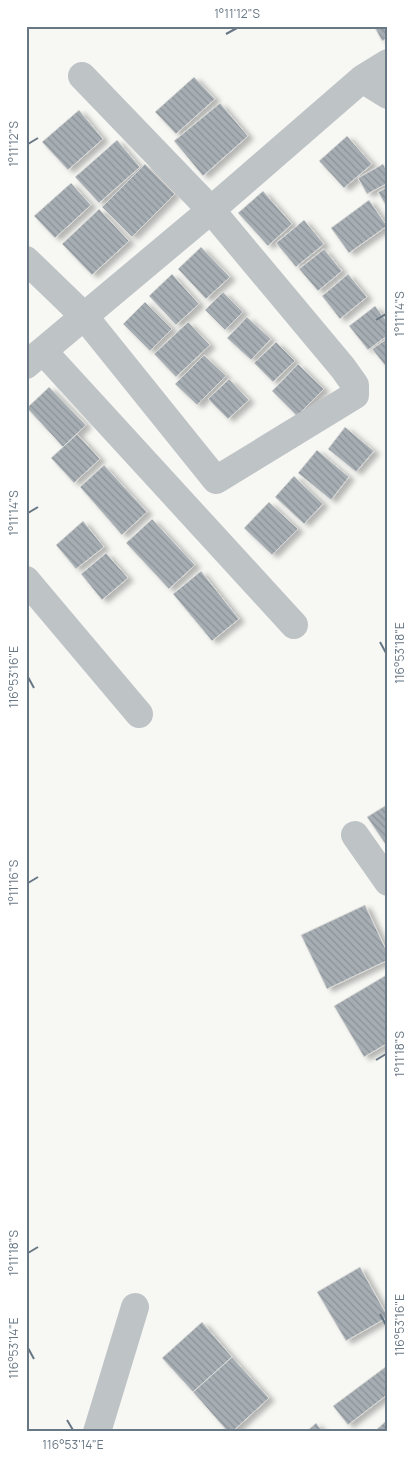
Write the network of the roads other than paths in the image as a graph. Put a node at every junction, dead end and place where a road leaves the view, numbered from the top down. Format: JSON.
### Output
{"nodes":[{"id":1,"x":388,"y":62,"type":"edge"},
{"id":2,"x":82,"y":76,"type":"dead end"},
{"id":3,"x":362,"y":79,"type":"junction"},
{"id":4,"x":388,"y":96,"type":"edge"},
{"id":5,"x":211,"y":210,"type":"junction"},
{"id":6,"x":26,"y":260,"type":"edge"},
{"id":7,"x":84,"y":316,"type":"junction"},
{"id":8,"x":34,"y":358,"type":"edge"},
{"id":9,"x":26,"y":580,"type":"edge"},
{"id":10,"x":294,"y":625,"type":"dead end"},
{"id":11,"x":139,"y":714,"type":"dead end"},
{"id":12,"x":355,"y":835,"type":"dead end"},
{"id":13,"x":388,"y":882,"type":"edge"},
{"id":14,"x":136,"y":1307,"type":"dead end"},
{"id":15,"x":97,"y":1432,"type":"edge"}],
"edges":[{"from":1,"to":3,"type":"street"},
{"from":2,"to":5,"type":"street"},
{"from":3,"to":4,"type":"street"},
{"from":3,"to":5,"type":"street"},
{"from":5,"to":7,"type":"street"},
{"from":5,"to":7,"type":"street"},
{"from":6,"to":7,"type":"street"},
{"from":7,"to":8,"type":"street"},
{"from":8,"to":10,"type":"street"},
{"from":9,"to":11,"type":"street"},
{"from":12,"to":13,"type":"street"},
{"from":14,"to":15,"type":"street"}]}
